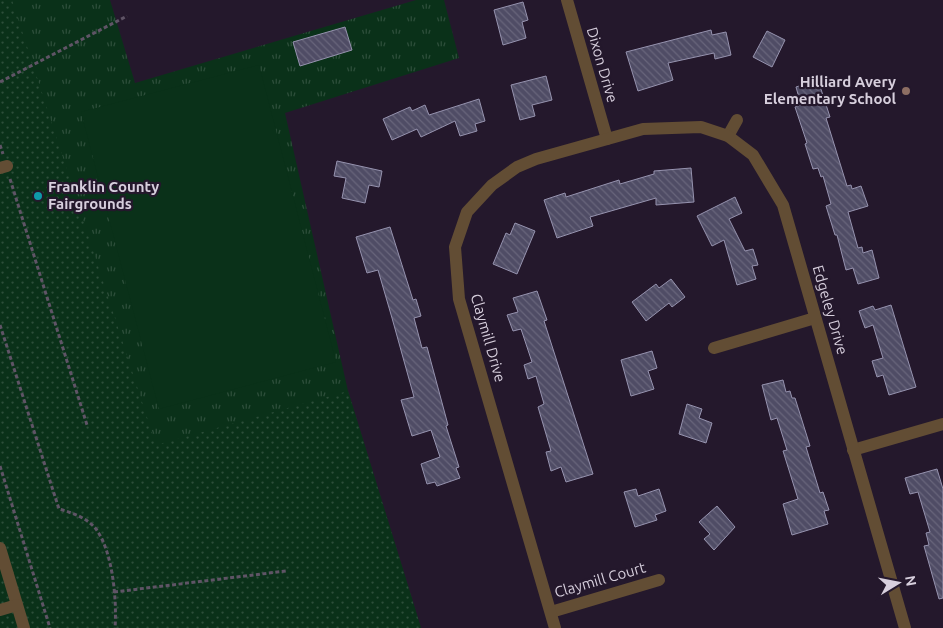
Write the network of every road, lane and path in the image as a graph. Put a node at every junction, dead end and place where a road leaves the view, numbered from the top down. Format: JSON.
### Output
{"nodes":[{"id":1,"x":567,"y":0,"type":"edge"},
{"id":2,"x":128,"y":16,"type":"dead end"},
{"id":3,"x":0,"y":82,"type":"edge"},
{"id":4,"x":737,"y":120,"type":"dead end"},
{"id":5,"x":728,"y":136,"type":"junction"},
{"id":6,"x":607,"y":139,"type":"junction"},
{"id":7,"x":0,"y":145,"type":"edge"},
{"id":8,"x":3,"y":167,"type":"edge"},
{"id":9,"x":815,"y":318,"type":"junction"},
{"id":10,"x":0,"y":325,"type":"edge"},
{"id":11,"x":714,"y":348,"type":"dead end"},
{"id":12,"x":943,"y":424,"type":"edge"},
{"id":13,"x":86,"y":425,"type":"dead end"},
{"id":14,"x":853,"y":450,"type":"junction"},
{"id":15,"x":0,"y":466,"type":"edge"},
{"id":16,"x":0,"y":548,"type":"edge"},
{"id":17,"x":286,"y":571,"type":"dead end"},
{"id":18,"x":659,"y":580,"type":"dead end"},
{"id":19,"x":114,"y":592,"type":"junction"},
{"id":20,"x":17,"y":605,"type":"junction"},
{"id":21,"x":0,"y":610,"type":"edge"},
{"id":22,"x":550,"y":612,"type":"junction"},
{"id":23,"x":24,"y":628,"type":"edge"},
{"id":24,"x":50,"y":628,"type":"edge"},
{"id":25,"x":115,"y":628,"type":"edge"},
{"id":26,"x":555,"y":628,"type":"edge"},
{"id":27,"x":905,"y":628,"type":"edge"}],
"edges":[{"from":1,"to":6,"type":"street","name":"Dixon Drive"},
{"from":2,"to":3,"type":"path"},
{"from":4,"to":5,"type":"street"},
{"from":5,"to":6,"type":"street","name":"Edgeley Drive"},
{"from":5,"to":9,"type":"street","name":"Edgeley Drive"},
{"from":6,"to":22,"type":"street","name":"Claymill Drive"},
{"from":7,"to":8,"type":"path"},
{"from":8,"to":13,"type":"path"},
{"from":9,"to":11,"type":"street"},
{"from":9,"to":14,"type":"street","name":"Edgeley Drive"},
{"from":10,"to":19,"type":"path"},
{"from":12,"to":14,"type":"street"},
{"from":14,"to":27,"type":"street","name":"Edgeley Drive"},
{"from":15,"to":24,"type":"path"},
{"from":16,"to":20,"type":"street"},
{"from":17,"to":19,"type":"path"},
{"from":18,"to":22,"type":"street","name":"Claymill Court"},
{"from":19,"to":25,"type":"path"},
{"from":20,"to":21,"type":"street"},
{"from":20,"to":23,"type":"street"},
{"from":22,"to":26,"type":"street","name":"Claymill Drive"}]}
